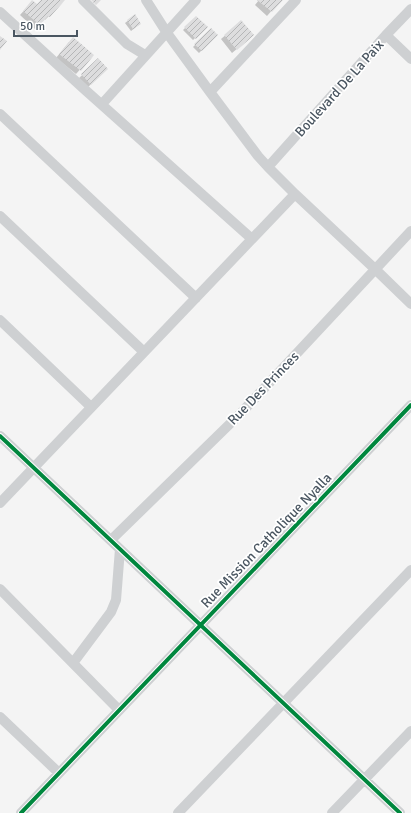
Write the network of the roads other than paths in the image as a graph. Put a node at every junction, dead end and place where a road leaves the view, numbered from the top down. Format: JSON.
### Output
{"nodes":[{"id":1,"x":83,"y":0,"type":"edge"},
{"id":2,"x":146,"y":0,"type":"edge"},
{"id":3,"x":196,"y":0,"type":"edge"},
{"id":4,"x":296,"y":0,"type":"edge"},
{"id":5,"x":411,"y":9,"type":"edge"},
{"id":6,"x":0,"y":12,"type":"edge"},
{"id":7,"x":167,"y":33,"type":"junction"},
{"id":8,"x":386,"y":35,"type":"junction"},
{"id":9,"x":145,"y":56,"type":"junction"},
{"id":10,"x":411,"y":59,"type":"edge"},
{"id":11,"x":210,"y":92,"type":"junction"},
{"id":12,"x":102,"y":104,"type":"junction"},
{"id":13,"x":0,"y":114,"type":"edge"},
{"id":14,"x":268,"y":167,"type":"junction"},
{"id":15,"x":295,"y":194,"type":"junction"},
{"id":16,"x":0,"y":216,"type":"edge"},
{"id":17,"x":411,"y":231,"type":"edge"},
{"id":18,"x":252,"y":239,"type":"junction"},
{"id":19,"x":375,"y":269,"type":"junction"},
{"id":20,"x":196,"y":298,"type":"junction"},
{"id":21,"x":411,"y":304,"type":"edge"},
{"id":22,"x":0,"y":320,"type":"edge"},
{"id":23,"x":144,"y":352,"type":"junction"},
{"id":24,"x":411,"y":405,"type":"edge"},
{"id":25,"x":92,"y":407,"type":"junction"},
{"id":26,"x":0,"y":436,"type":"edge"},
{"id":27,"x":34,"y":468,"type":"junction"},
{"id":28,"x":0,"y":503,"type":"edge"},
{"id":29,"x":110,"y":540,"type":"junction"},
{"id":30,"x":120,"y":549,"type":"junction"},
{"id":31,"x":411,"y":570,"type":"edge"},
{"id":32,"x":0,"y":589,"type":"edge"},
{"id":33,"x":200,"y":625,"type":"junction"},
{"id":34,"x":73,"y":663,"type":"junction"},
{"id":35,"x":283,"y":703,"type":"junction"},
{"id":36,"x":120,"y":710,"type":"junction"},
{"id":37,"x":0,"y":717,"type":"edge"},
{"id":38,"x":411,"y":731,"type":"edge"},
{"id":39,"x":60,"y":773,"type":"junction"},
{"id":40,"x":364,"y":779,"type":"junction"},
{"id":41,"x":21,"y":813,"type":"edge"},
{"id":42,"x":178,"y":813,"type":"edge"},
{"id":43,"x":332,"y":813,"type":"edge"},
{"id":44,"x":400,"y":813,"type":"edge"}],
"edges":[{"from":1,"to":9,"type":"street"},
{"from":2,"to":7,"type":"street"},
{"from":3,"to":7,"type":"street"},
{"from":4,"to":11,"type":"street"},
{"from":5,"to":8,"type":"street","name":"Boulevard De La Paix"},
{"from":6,"to":12,"type":"street"},
{"from":7,"to":9,"type":"street"},
{"from":7,"to":11,"type":"street"},
{"from":8,"to":10,"type":"street"},
{"from":8,"to":14,"type":"street","name":"Boulevard De La Paix"},
{"from":9,"to":12,"type":"street"},
{"from":11,"to":14,"type":"street"},
{"from":12,"to":18,"type":"street"},
{"from":13,"to":20,"type":"street"},
{"from":14,"to":15,"type":"street"},
{"from":15,"to":18,"type":"street"},
{"from":15,"to":19,"type":"street"},
{"from":16,"to":23,"type":"street"},
{"from":17,"to":19,"type":"street","name":"Rue Des Princes"},
{"from":18,"to":20,"type":"street"},
{"from":19,"to":21,"type":"street"},
{"from":19,"to":29,"type":"street","name":"Rue Des Princes"},
{"from":20,"to":23,"type":"street"},
{"from":22,"to":25,"type":"street"},
{"from":23,"to":25,"type":"street"},
{"from":24,"to":33,"type":"street","name":"Rue Mission Catholique Nyalla"},
{"from":25,"to":27,"type":"street"},
{"from":26,"to":27,"type":"street"},
{"from":27,"to":28,"type":"street"},
{"from":27,"to":29,"type":"street"},
{"from":29,"to":30,"type":"street"},
{"from":30,"to":33,"type":"street"},
{"from":30,"to":34,"type":"street"},
{"from":31,"to":35,"type":"street"},
{"from":32,"to":34,"type":"street"},
{"from":33,"to":35,"type":"street"},
{"from":33,"to":36,"type":"street","name":"Rue Mission Catholique Nyalla"},
{"from":34,"to":36,"type":"street"},
{"from":35,"to":40,"type":"street"},
{"from":35,"to":42,"type":"street"},
{"from":36,"to":39,"type":"street","name":"Rue Mission Catholique Nyalla"},
{"from":37,"to":39,"type":"street"},
{"from":38,"to":40,"type":"street"},
{"from":39,"to":41,"type":"street","name":"Rue Mission Catholique Nyalla"},
{"from":40,"to":43,"type":"street"},
{"from":40,"to":44,"type":"street"}]}
